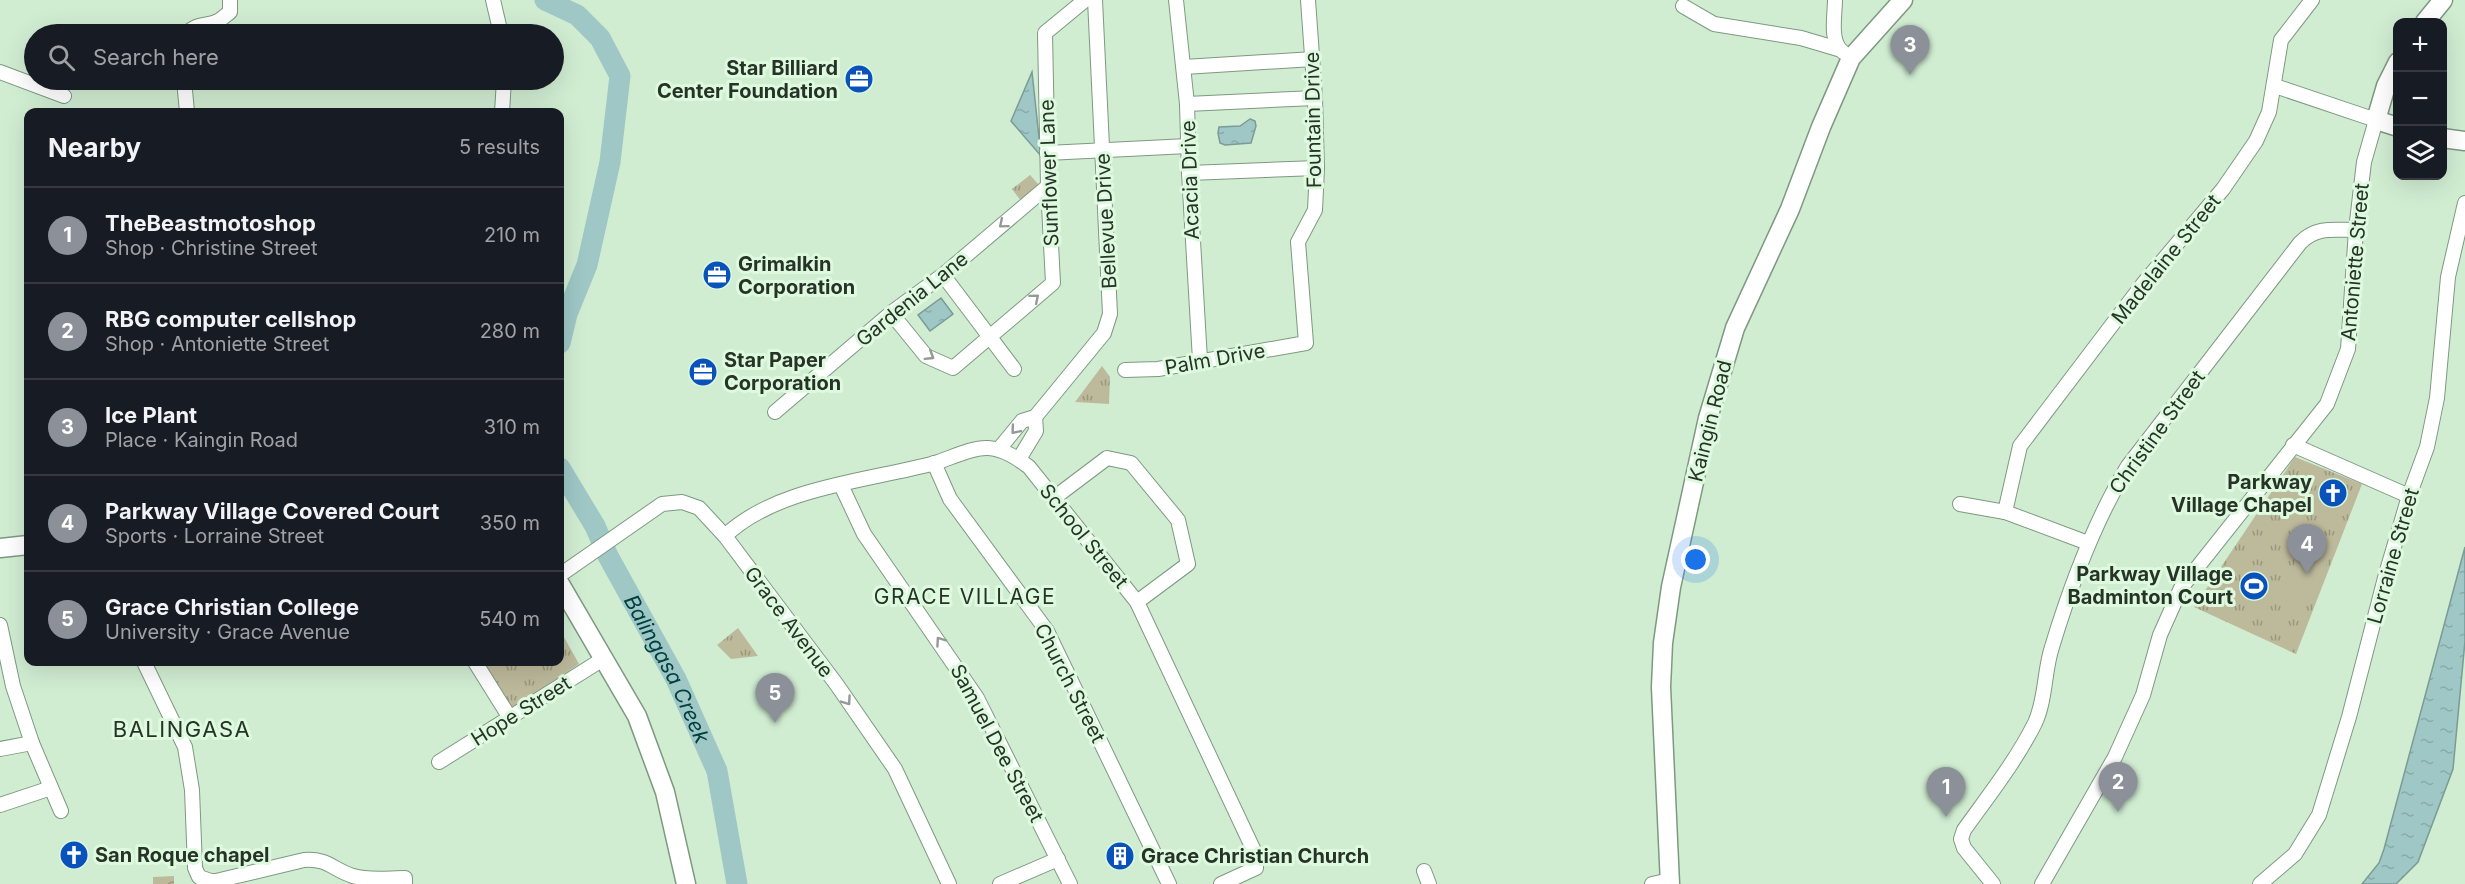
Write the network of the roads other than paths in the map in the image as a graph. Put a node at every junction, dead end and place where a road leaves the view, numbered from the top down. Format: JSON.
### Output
{"nodes":[{"id":1,"x":230,"y":0,"type":"edge"},
{"id":2,"x":494,"y":0,"type":"edge"},
{"id":3,"x":1085,"y":0,"type":"edge"},
{"id":4,"x":1095,"y":0,"type":"edge"},
{"id":5,"x":1176,"y":0,"type":"edge"},
{"id":6,"x":1308,"y":0,"type":"edge"},
{"id":7,"x":1835,"y":0,"type":"edge"},
{"id":8,"x":1904,"y":0,"type":"edge"},
{"id":9,"x":2312,"y":0,"type":"edge"},
{"id":10,"x":2443,"y":0,"type":"edge"},
{"id":11,"x":1683,"y":6,"type":"dead end"},
{"id":12,"x":2428,"y":18,"type":"edge"},
{"id":13,"x":202,"y":24,"type":"edge"},
{"id":14,"x":499,"y":24,"type":"edge"},
{"id":15,"x":1845,"y":54,"type":"junction"},
{"id":16,"x":1313,"y":59,"type":"junction"},
{"id":17,"x":1184,"y":67,"type":"junction"},
{"id":18,"x":2393,"y":71,"type":"edge"},
{"id":19,"x":0,"y":72,"type":"edge"},
{"id":20,"x":24,"y":81,"type":"edge"},
{"id":21,"x":2275,"y":86,"type":"junction"},
{"id":22,"x":48,"y":90,"type":"edge"},
{"id":23,"x":185,"y":90,"type":"edge"},
{"id":24,"x":503,"y":90,"type":"edge"},
{"id":25,"x":64,"y":96,"type":"dead end"},
{"id":26,"x":1315,"y":98,"type":"junction"},
{"id":27,"x":1187,"y":104,"type":"junction"},
{"id":28,"x":186,"y":108,"type":"edge"},
{"id":29,"x":502,"y":108,"type":"edge"},
{"id":30,"x":2376,"y":120,"type":"junction"},
{"id":31,"x":2394,"y":126,"type":"edge"},
{"id":32,"x":2447,"y":139,"type":"edge"},
{"id":33,"x":2465,"y":141,"type":"edge"},
{"id":34,"x":1188,"y":146,"type":"junction"},
{"id":35,"x":1103,"y":151,"type":"junction"},
{"id":36,"x":1047,"y":153,"type":"junction"},
{"id":37,"x":1317,"y":168,"type":"junction"},
{"id":38,"x":1189,"y":173,"type":"junction"},
{"id":39,"x":1048,"y":186,"type":"junction"},
{"id":40,"x":2465,"y":203,"type":"edge"},
{"id":41,"x":2356,"y":230,"type":"junction"},
{"id":42,"x":943,"y":275,"type":"junction"},
{"id":43,"x":891,"y":313,"type":"junction"},
{"id":44,"x":990,"y":335,"type":"junction"},
{"id":45,"x":1305,"y":343,"type":"joint"},
{"id":46,"x":1200,"y":360,"type":"junction"},
{"id":47,"x":1014,"y":369,"type":"dead end"},
{"id":48,"x":1125,"y":370,"type":"dead end"},
{"id":49,"x":775,"y":412,"type":"dead end"},
{"id":50,"x":1035,"y":417,"type":"junction"},
{"id":51,"x":2293,"y":445,"type":"junction"},
{"id":52,"x":999,"y":449,"type":"junction"},
{"id":53,"x":1019,"y":459,"type":"junction"},
{"id":54,"x":934,"y":463,"type":"junction"},
{"id":55,"x":841,"y":485,"type":"junction"},
{"id":56,"x":2409,"y":496,"type":"junction"},
{"id":57,"x":1054,"y":498,"type":"junction"},
{"id":58,"x":1960,"y":504,"type":"dead end"},
{"id":59,"x":2005,"y":512,"type":"junction"},
{"id":60,"x":724,"y":536,"type":"junction"},
{"id":61,"x":2088,"y":543,"type":"junction"},
{"id":62,"x":24,"y":545,"type":"edge"},
{"id":63,"x":0,"y":548,"type":"edge"},
{"id":64,"x":564,"y":573,"type":"edge"},
{"id":65,"x":564,"y":591,"type":"edge"},
{"id":66,"x":1137,"y":602,"type":"junction"},
{"id":67,"x":0,"y":625,"type":"edge"},
{"id":68,"x":603,"y":659,"type":"junction"},
{"id":69,"x":146,"y":666,"type":"edge"},
{"id":70,"x":478,"y":666,"type":"edge"},
{"id":71,"x":6,"y":687,"type":"edge"},
{"id":72,"x":510,"y":718,"type":"junction"},
{"id":73,"x":32,"y":743,"type":"junction"},
{"id":74,"x":0,"y":749,"type":"edge"},
{"id":75,"x":439,"y":762,"type":"dead end"},
{"id":76,"x":51,"y":788,"type":"junction"},
{"id":77,"x":0,"y":805,"type":"edge"},
{"id":78,"x":61,"y":812,"type":"dead end"},
{"id":79,"x":1058,"y":859,"type":"junction"},
{"id":80,"x":405,"y":881,"type":"edge"},
{"id":81,"x":1670,"y":882,"type":"edge"},
{"id":82,"x":686,"y":884,"type":"edge"},
{"id":83,"x":949,"y":884,"type":"edge"},
{"id":84,"x":1000,"y":884,"type":"edge"},
{"id":85,"x":1070,"y":884,"type":"edge"},
{"id":86,"x":1169,"y":884,"type":"edge"},
{"id":87,"x":1221,"y":884,"type":"edge"},
{"id":88,"x":1652,"y":884,"type":"edge"},
{"id":89,"x":1993,"y":884,"type":"edge"},
{"id":90,"x":2042,"y":884,"type":"edge"},
{"id":91,"x":2260,"y":884,"type":"edge"}],
"edges":[{"from":1,"to":13,"type":"street"},
{"from":2,"to":14,"type":"street"},
{"from":3,"to":36,"type":"street","name":"Sunflower Lane"},
{"from":4,"to":35,"type":"street","name":"Bellevue Drive"},
{"from":5,"to":17,"type":"street","name":"Acacia Drive"},
{"from":6,"to":16,"type":"street","name":"Fountain Drive"},
{"from":7,"to":15,"type":"street"},
{"from":8,"to":15,"type":"street","name":"Kaingin Road"},
{"from":9,"to":21,"type":"street","name":"Madelaine Street"},
{"from":10,"to":12,"type":"street"},
{"from":11,"to":15,"type":"street"},
{"from":15,"to":81,"type":"street","name":"Kaingin Road"},
{"from":16,"to":17,"type":"street"},
{"from":16,"to":26,"type":"street","name":"Fountain Drive"},
{"from":17,"to":27,"type":"street","name":"Acacia Drive"},
{"from":18,"to":30,"type":"street","name":"Antoniette Street"},
{"from":19,"to":20,"type":"street"},
{"from":21,"to":30,"type":"street"},
{"from":21,"to":59,"type":"street","name":"Madelaine Street"},
{"from":22,"to":25,"type":"street"},
{"from":23,"to":28,"type":"street"},
{"from":24,"to":29,"type":"street"},
{"from":26,"to":27,"type":"street"},
{"from":26,"to":37,"type":"street","name":"Fountain Drive"},
{"from":27,"to":34,"type":"street","name":"Acacia Drive"},
{"from":30,"to":31,"type":"street"},
{"from":30,"to":41,"type":"street","name":"Antoniette Street"},
{"from":32,"to":33,"type":"street"},
{"from":34,"to":35,"type":"street"},
{"from":34,"to":38,"type":"street","name":"Acacia Drive"},
{"from":35,"to":36,"type":"street"},
{"from":35,"to":50,"type":"street","name":"Bellevue Drive"},
{"from":36,"to":39,"type":"street","name":"Sunflower Lane"},
{"from":37,"to":38,"type":"street"},
{"from":37,"to":45,"type":"street","name":"Fountain Drive"},
{"from":38,"to":46,"type":"street","name":"Acacia Drive"},
{"from":39,"to":42,"type":"street","name":"Gardenia Lane","one_way":true},
{"from":44,"to":39,"type":"street","name":"Sunflower Lane","one_way":true},
{"from":40,"to":56,"type":"street","name":"Lorraine Street"},
{"from":41,"to":51,"type":"street","name":"Antoniette Street"},
{"from":41,"to":61,"type":"street","name":"Christine Street"},
{"from":42,"to":43,"type":"street","name":"Gardenia Lane"},
{"from":42,"to":44,"type":"street"},
{"from":43,"to":44,"type":"street","one_way":true},
{"from":43,"to":49,"type":"street","name":"Gardenia Lane"},
{"from":44,"to":47,"type":"street"},
{"from":45,"to":46,"type":"street","name":"Palm Drive"},
{"from":46,"to":48,"type":"street","name":"Palm Drive"},
{"from":50,"to":52,"type":"street","name":"Bellevue Drive","one_way":true},
{"from":50,"to":53,"type":"street","name":"Bellevue Drive"},
{"from":51,"to":56,"type":"street"},
{"from":51,"to":90,"type":"street","name":"Antoniette Street"},
{"from":52,"to":53,"type":"street","name":"School Street"},
{"from":52,"to":54,"type":"street"},
{"from":53,"to":57,"type":"street","name":"School Street"},
{"from":54,"to":55,"type":"street"},
{"from":54,"to":86,"type":"street","name":"Church Street"},
{"from":55,"to":60,"type":"street"},
{"from":79,"to":55,"type":"street","name":"Samuel Dee Street","one_way":true},
{"from":56,"to":91,"type":"street","name":"Lorraine Street"},
{"from":57,"to":66,"type":"street","name":"School Street"},
{"from":57,"to":66,"type":"street"},
{"from":58,"to":59,"type":"street"},
{"from":59,"to":61,"type":"street"},
{"from":60,"to":64,"type":"street","name":"Grace Avenue"},
{"from":60,"to":83,"type":"street","name":"Grace Avenue","one_way":true},
{"from":61,"to":89,"type":"street","name":"Christine Street"},
{"from":62,"to":63,"type":"street"},
{"from":65,"to":68,"type":"street"},
{"from":66,"to":87,"type":"street","name":"School Street"},
{"from":67,"to":71,"type":"street"},
{"from":68,"to":72,"type":"street","name":"Hope Street"},
{"from":68,"to":82,"type":"street"},
{"from":69,"to":80,"type":"street"},
{"from":70,"to":72,"type":"street"},
{"from":71,"to":73,"type":"street"},
{"from":72,"to":75,"type":"street","name":"Hope Street"},
{"from":73,"to":74,"type":"street"},
{"from":73,"to":76,"type":"street"},
{"from":76,"to":77,"type":"street"},
{"from":76,"to":78,"type":"street"},
{"from":79,"to":84,"type":"street"},
{"from":79,"to":85,"type":"street","name":"Samuel Dee Street"},
{"from":81,"to":88,"type":"street"}]}
